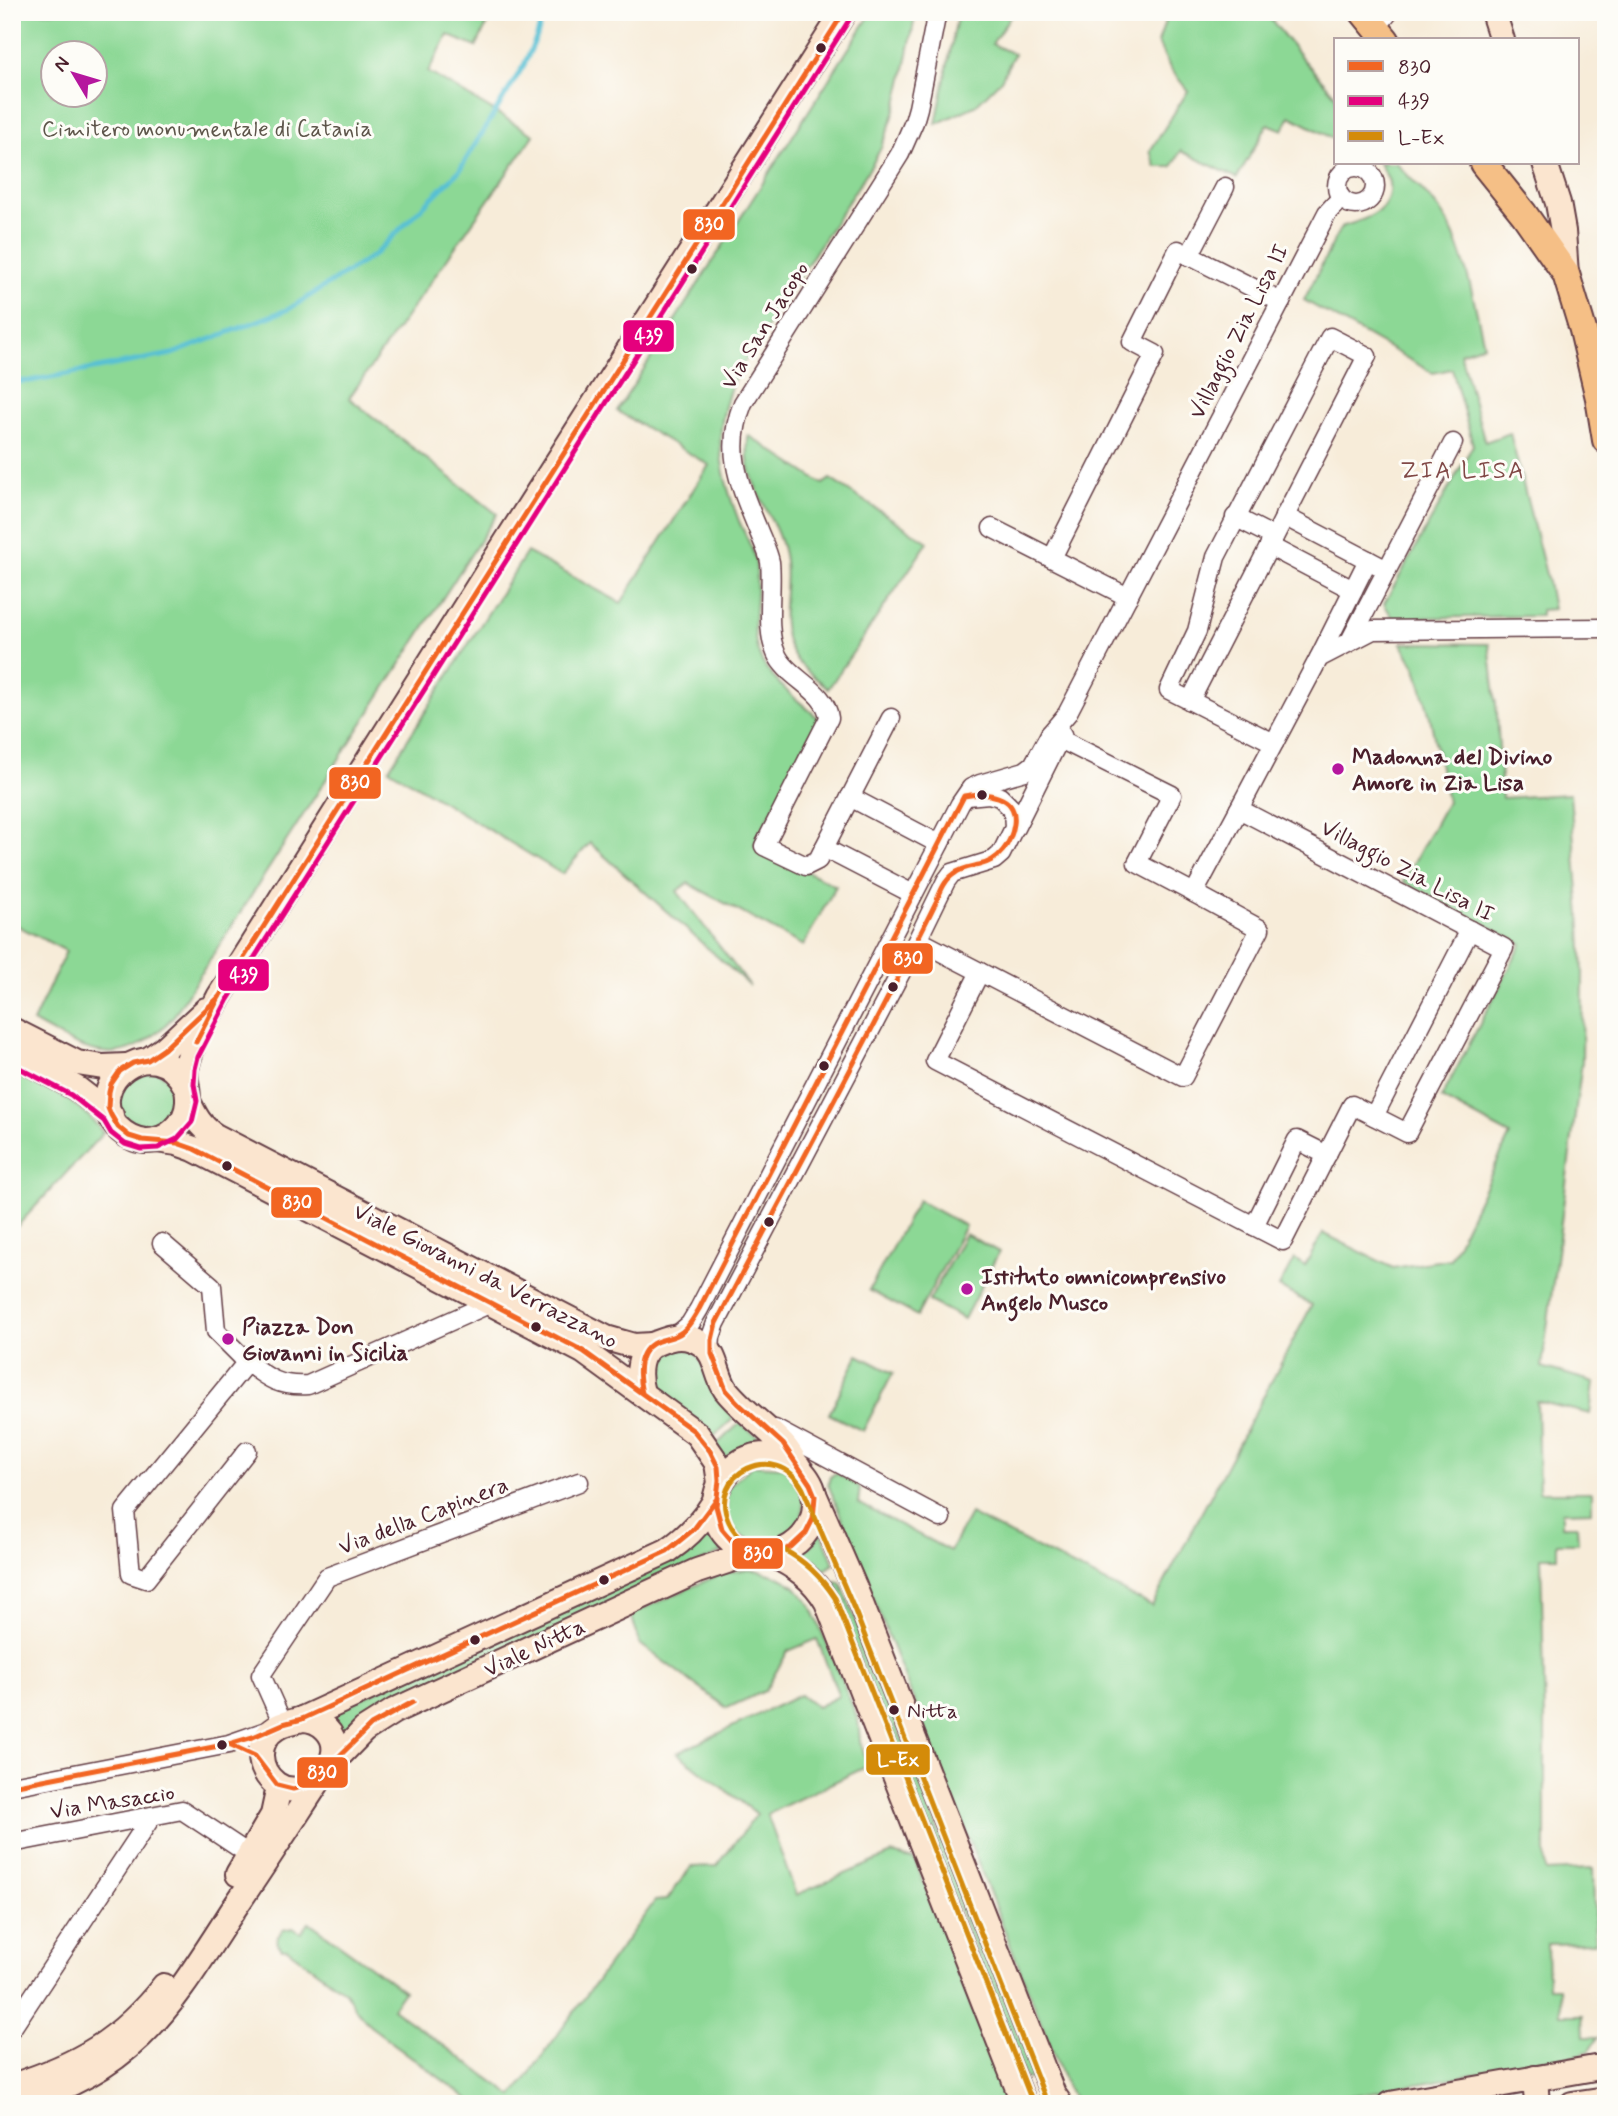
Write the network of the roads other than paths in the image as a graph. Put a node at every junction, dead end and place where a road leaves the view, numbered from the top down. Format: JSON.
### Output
{"nodes":[{"id":1,"x":844,"y":12,"type":"edge"},
{"id":2,"x":937,"y":12,"type":"edge"},
{"id":3,"x":1493,"y":12,"type":"edge"},
{"id":4,"x":1502,"y":38,"type":"edge"},
{"id":5,"x":1484,"y":164,"type":"edge"},
{"id":6,"x":1545,"y":164,"type":"edge"},
{"id":7,"x":1225,"y":187,"type":"dead end"},
{"id":8,"x":1341,"y":198,"type":"dead end"},
{"id":9,"x":1558,"y":203,"type":"junction"},
{"id":10,"x":1536,"y":231,"type":"junction"},
{"id":11,"x":1189,"y":256,"type":"junction"},
{"id":12,"x":1566,"y":274,"type":"junction"},
{"id":13,"x":1281,"y":302,"type":"junction"},
{"id":14,"x":1606,"y":440,"type":"edge"},
{"id":15,"x":1453,"y":443,"type":"dead end"},
{"id":16,"x":1284,"y":516,"type":"junction"},
{"id":17,"x":1236,"y":517,"type":"junction"},
{"id":18,"x":992,"y":528,"type":"dead end"},
{"id":19,"x":1271,"y":541,"type":"junction"},
{"id":20,"x":1052,"y":558,"type":"junction"},
{"id":21,"x":1368,"y":561,"type":"junction"},
{"id":22,"x":1387,"y":570,"type":"junction"},
{"id":23,"x":1353,"y":590,"type":"junction"},
{"id":24,"x":1128,"y":597,"type":"junction"},
{"id":25,"x":1606,"y":628,"type":"edge"},
{"id":26,"x":1350,"y":641,"type":"junction"},
{"id":27,"x":1319,"y":658,"type":"junction"},
{"id":28,"x":1190,"y":701,"type":"junction"},
{"id":29,"x":891,"y":718,"type":"dead end"},
{"id":30,"x":1056,"y":736,"type":"junction"},
{"id":31,"x":1274,"y":743,"type":"junction"},
{"id":32,"x":964,"y":796,"type":"junction"},
{"id":33,"x":850,"y":797,"type":"junction"},
{"id":34,"x":1239,"y":809,"type":"junction"},
{"id":35,"x":1014,"y":828,"type":"junction"},
{"id":36,"x":939,"y":844,"type":"junction"},
{"id":37,"x":824,"y":848,"type":"junction"},
{"id":38,"x":1194,"y":893,"type":"junction"},
{"id":39,"x":914,"y":894,"type":"junction"},
{"id":40,"x":1470,"y":930,"type":"junction"},
{"id":41,"x":918,"y":940,"type":"junction"},
{"id":42,"x":980,"y":972,"type":"junction"},
{"id":43,"x":219,"y":997,"type":"junction"},
{"id":44,"x":12,"y":1030,"type":"edge"},
{"id":45,"x":12,"y":1054,"type":"edge"},
{"id":46,"x":137,"y":1063,"type":"junction"},
{"id":47,"x":187,"y":1093,"type":"junction"},
{"id":48,"x":111,"y":1115,"type":"junction"},
{"id":49,"x":1374,"y":1116,"type":"junction"},
{"id":50,"x":156,"y":1140,"type":"junction"},
{"id":51,"x":1327,"y":1155,"type":"junction"},
{"id":52,"x":1254,"y":1226,"type":"junction"},
{"id":53,"x":162,"y":1242,"type":"dead end"},
{"id":54,"x":491,"y":1303,"type":"junction"},
{"id":55,"x":676,"y":1336,"type":"junction"},
{"id":56,"x":652,"y":1345,"type":"junction"},
{"id":57,"x":710,"y":1350,"type":"junction"},
{"id":58,"x":247,"y":1362,"type":"junction"},
{"id":59,"x":642,"y":1393,"type":"junction"},
{"id":60,"x":760,"y":1421,"type":"junction"},
{"id":61,"x":247,"y":1451,"type":"dead end"},
{"id":62,"x":824,"y":1455,"type":"junction"},
{"id":63,"x":579,"y":1482,"type":"dead end"},
{"id":64,"x":808,"y":1482,"type":"junction"},
{"id":65,"x":718,"y":1492,"type":"junction"},
{"id":66,"x":941,"y":1518,"type":"dead end"},
{"id":67,"x":760,"y":1553,"type":"junction"},
{"id":68,"x":287,"y":1724,"type":"junction"},
{"id":69,"x":229,"y":1744,"type":"junction"},
{"id":70,"x":261,"y":1763,"type":"junction"},
{"id":71,"x":327,"y":1769,"type":"junction"},
{"id":72,"x":12,"y":1786,"type":"edge"},
{"id":73,"x":279,"y":1787,"type":"junction"},
{"id":74,"x":152,"y":1816,"type":"junction"},
{"id":75,"x":12,"y":1843,"type":"edge"},
{"id":76,"x":250,"y":1855,"type":"junction"},
{"id":77,"x":12,"y":2028,"type":"edge"},
{"id":78,"x":1606,"y":2066,"type":"edge"},
{"id":79,"x":1535,"y":2078,"type":"junction"},
{"id":80,"x":12,"y":2086,"type":"edge"},
{"id":81,"x":1606,"y":2099,"type":"edge"},
{"id":82,"x":14,"y":2103,"type":"edge"},
{"id":83,"x":1024,"y":2104,"type":"edge"},
{"id":84,"x":1060,"y":2104,"type":"edge"},
{"id":85,"x":1390,"y":2104,"type":"edge"},
{"id":86,"x":1537,"y":2104,"type":"edge"},
{"id":87,"x":1572,"y":2104,"type":"edge"}],
"edges":[{"from":1,"to":43,"type":"main road"},
{"from":2,"to":37,"type":"street","name":"Via San Jacopo"},
{"from":3,"to":4,"type":"main road"},
{"from":5,"to":10,"type":"main road"},
{"from":6,"to":9,"type":"main road"},
{"from":7,"to":11,"type":"street"},
{"from":8,"to":13,"type":"street","name":"Villaggio Zia Lisa II"},
{"from":9,"to":10,"type":"main road"},
{"from":9,"to":12,"type":"main road"},
{"from":10,"to":12,"type":"main road"},
{"from":11,"to":13,"type":"street"},
{"from":11,"to":20,"type":"street"},
{"from":12,"to":14,"type":"main road"},
{"from":13,"to":24,"type":"street","name":"Villaggio Zia Lisa II"},
{"from":15,"to":22,"type":"street"},
{"from":16,"to":17,"type":"street"},
{"from":16,"to":19,"type":"street"},
{"from":16,"to":21,"type":"street"},
{"from":17,"to":19,"type":"street"},
{"from":17,"to":28,"type":"street"},
{"from":18,"to":20,"type":"street"},
{"from":19,"to":23,"type":"street"},
{"from":19,"to":28,"type":"street"},
{"from":20,"to":24,"type":"street"},
{"from":21,"to":22,"type":"street"},
{"from":21,"to":23,"type":"street"},
{"from":22,"to":26,"type":"street"},
{"from":23,"to":27,"type":"street"},
{"from":24,"to":30,"type":"street","name":"Villaggio Zia Lisa II"},
{"from":25,"to":26,"type":"street"},
{"from":26,"to":27,"type":"street"},
{"from":27,"to":31,"type":"street"},
{"from":28,"to":31,"type":"street"},
{"from":29,"to":33,"type":"street"},
{"from":30,"to":32,"type":"street"},
{"from":30,"to":35,"type":"street"},
{"from":30,"to":38,"type":"street"},
{"from":31,"to":34,"type":"street"},
{"from":32,"to":35,"type":"street"},
{"from":32,"to":36,"type":"street"},
{"from":33,"to":36,"type":"street"},
{"from":33,"to":37,"type":"street"},
{"from":34,"to":38,"type":"street"},
{"from":34,"to":40,"type":"street","name":"Villaggio Zia Lisa II"},
{"from":35,"to":41,"type":"street"},
{"from":36,"to":39,"type":"street"},
{"from":37,"to":39,"type":"street"},
{"from":38,"to":42,"type":"street"},
{"from":39,"to":55,"type":"street"},
{"from":40,"to":49,"type":"street"},
{"from":40,"to":49,"type":"street","name":"Villaggio Zia Lisa II"},
{"from":41,"to":42,"type":"street"},
{"from":41,"to":57,"type":"street"},
{"from":42,"to":52,"type":"street","name":"Villaggio Zia Lisa II"},
{"from":43,"to":46,"type":"main road"},
{"from":43,"to":47,"type":"main road"},
{"from":44,"to":46,"type":"main road"},
{"from":45,"to":48,"type":"main road"},
{"from":46,"to":47,"type":"main road"},
{"from":46,"to":48,"type":"main road"},
{"from":47,"to":50,"type":"main road"},
{"from":47,"to":56,"type":"main road","name":"Viale Giovanni da Verrazzano"},
{"from":48,"to":50,"type":"main road"},
{"from":49,"to":51,"type":"street","name":"Villaggio Zia Lisa II"},
{"from":50,"to":54,"type":"main road","name":"Viale Giovanni da Verrazzano"},
{"from":51,"to":52,"type":"street","name":"Villaggio Zia Lisa II"},
{"from":51,"to":52,"type":"street"},
{"from":53,"to":58,"type":"street"},
{"from":54,"to":58,"type":"street"},
{"from":54,"to":59,"type":"main road","name":"Viale Giovanni da Verrazzano"},
{"from":55,"to":56,"type":"main road"},
{"from":55,"to":57,"type":"main road"},
{"from":56,"to":59,"type":"main road"},
{"from":57,"to":60,"type":"main road"},
{"from":58,"to":61,"type":"street"},
{"from":59,"to":65,"type":"main road","name":"Viale Giovanni da Verrazzano"},
{"from":60,"to":62,"type":"street"},
{"from":60,"to":64,"type":"main road"},
{"from":62,"to":64,"type":"street"},
{"from":62,"to":66,"type":"street"},
{"from":63,"to":68,"type":"street","name":"Via della Capinera"},
{"from":64,"to":65,"type":"main road"},
{"from":64,"to":67,"type":"main road"},
{"from":64,"to":84,"type":"main road"},
{"from":65,"to":67,"type":"main road"},
{"from":65,"to":68,"type":"main road"},
{"from":67,"to":71,"type":"main road","name":"Viale Nitta"},
{"from":67,"to":83,"type":"main road"},
{"from":68,"to":69,"type":"street"},
{"from":68,"to":70,"type":"main road"},
{"from":68,"to":71,"type":"main road"},
{"from":69,"to":70,"type":"street"},
{"from":69,"to":72,"type":"street"},
{"from":70,"to":73,"type":"main road"},
{"from":71,"to":73,"type":"main road"},
{"from":71,"to":82,"type":"main road","name":"Viale Nitta"},
{"from":73,"to":76,"type":"main road"},
{"from":74,"to":75,"type":"street","name":"Via Masaccio"},
{"from":74,"to":76,"type":"street","name":"Via Masaccio"},
{"from":74,"to":77,"type":"street"},
{"from":76,"to":80,"type":"main road"},
{"from":78,"to":79,"type":"main road"},
{"from":79,"to":85,"type":"main road"},
{"from":79,"to":86,"type":"main road"},
{"from":81,"to":87,"type":"main road"}]}
